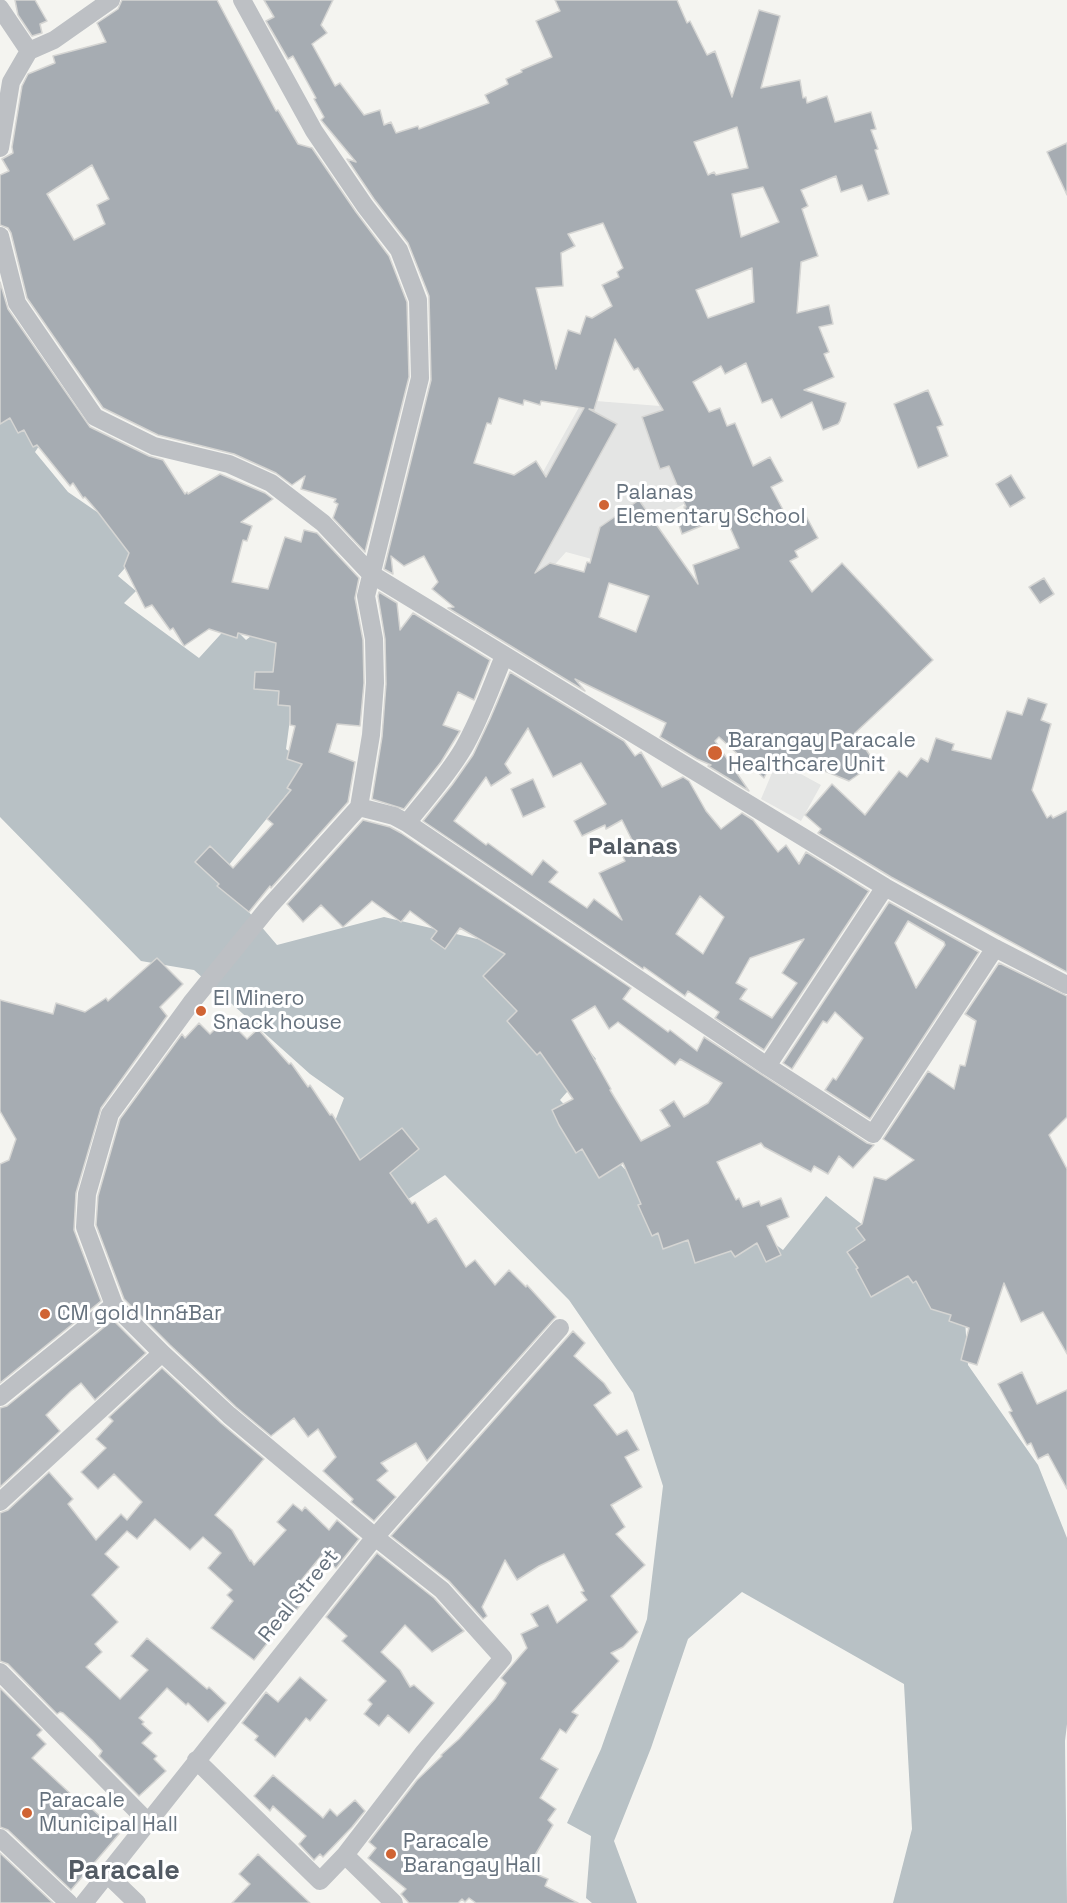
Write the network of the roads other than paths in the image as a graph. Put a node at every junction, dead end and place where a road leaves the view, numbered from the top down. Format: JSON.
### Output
{"nodes":[{"id":1,"x":111,"y":0,"type":"edge"},
{"id":2,"x":242,"y":0,"type":"edge"},
{"id":3,"x":0,"y":8,"type":"edge"},
{"id":4,"x":29,"y":51,"type":"junction"},
{"id":5,"x":0,"y":148,"type":"edge"},
{"id":6,"x":0,"y":236,"type":"edge"},
{"id":7,"x":371,"y":574,"type":"junction"},
{"id":8,"x":504,"y":656,"type":"junction"},
{"id":9,"x":359,"y":807,"type":"junction"},
{"id":10,"x":407,"y":823,"type":"junction"},
{"id":11,"x":885,"y":887,"type":"junction"},
{"id":12,"x":995,"y":948,"type":"junction"},
{"id":13,"x":1067,"y":985,"type":"edge"},
{"id":14,"x":767,"y":1066,"type":"junction"},
{"id":15,"x":114,"y":1305,"type":"junction"},
{"id":16,"x":560,"y":1328,"type":"dead end"},
{"id":17,"x":162,"y":1353,"type":"junction"},
{"id":18,"x":0,"y":1397,"type":"edge"},
{"id":19,"x":0,"y":1503,"type":"edge"},
{"id":20,"x":375,"y":1537,"type":"junction"},
{"id":21,"x":0,"y":1672,"type":"edge"},
{"id":22,"x":196,"y":1760,"type":"junction"},
{"id":23,"x":147,"y":1821,"type":"junction"},
{"id":24,"x":0,"y":1838,"type":"edge"},
{"id":25,"x":345,"y":1855,"type":"junction"},
{"id":26,"x":108,"y":1875,"type":"junction"},
{"id":27,"x":69,"y":1903,"type":"edge"},
{"id":28,"x":84,"y":1903,"type":"edge"},
{"id":29,"x":137,"y":1903,"type":"edge"},
{"id":30,"x":394,"y":1903,"type":"edge"}],
"edges":[{"from":1,"to":4,"type":"street"},
{"from":2,"to":7,"type":"street"},
{"from":3,"to":4,"type":"street"},
{"from":4,"to":5,"type":"street"},
{"from":6,"to":7,"type":"street"},
{"from":7,"to":8,"type":"street"},
{"from":7,"to":9,"type":"street"},
{"from":8,"to":10,"type":"street"},
{"from":8,"to":11,"type":"street"},
{"from":9,"to":10,"type":"street"},
{"from":9,"to":15,"type":"street"},
{"from":10,"to":14,"type":"street"},
{"from":11,"to":12,"type":"street"},
{"from":11,"to":14,"type":"street"},
{"from":12,"to":13,"type":"street"},
{"from":12,"to":14,"type":"street"},
{"from":15,"to":17,"type":"street"},
{"from":15,"to":18,"type":"street"},
{"from":16,"to":20,"type":"street","name":"Real Street"},
{"from":17,"to":19,"type":"street"},
{"from":17,"to":20,"type":"street"},
{"from":20,"to":22,"type":"street","name":"Real Street"},
{"from":20,"to":25,"type":"street"},
{"from":21,"to":23,"type":"street"},
{"from":22,"to":23,"type":"street","name":"Real Street"},
{"from":22,"to":25,"type":"street"},
{"from":23,"to":26,"type":"street","name":"Real Street"},
{"from":24,"to":27,"type":"street"},
{"from":25,"to":30,"type":"street"},
{"from":26,"to":28,"type":"street","name":"Real Street"},
{"from":26,"to":29,"type":"street"}]}
